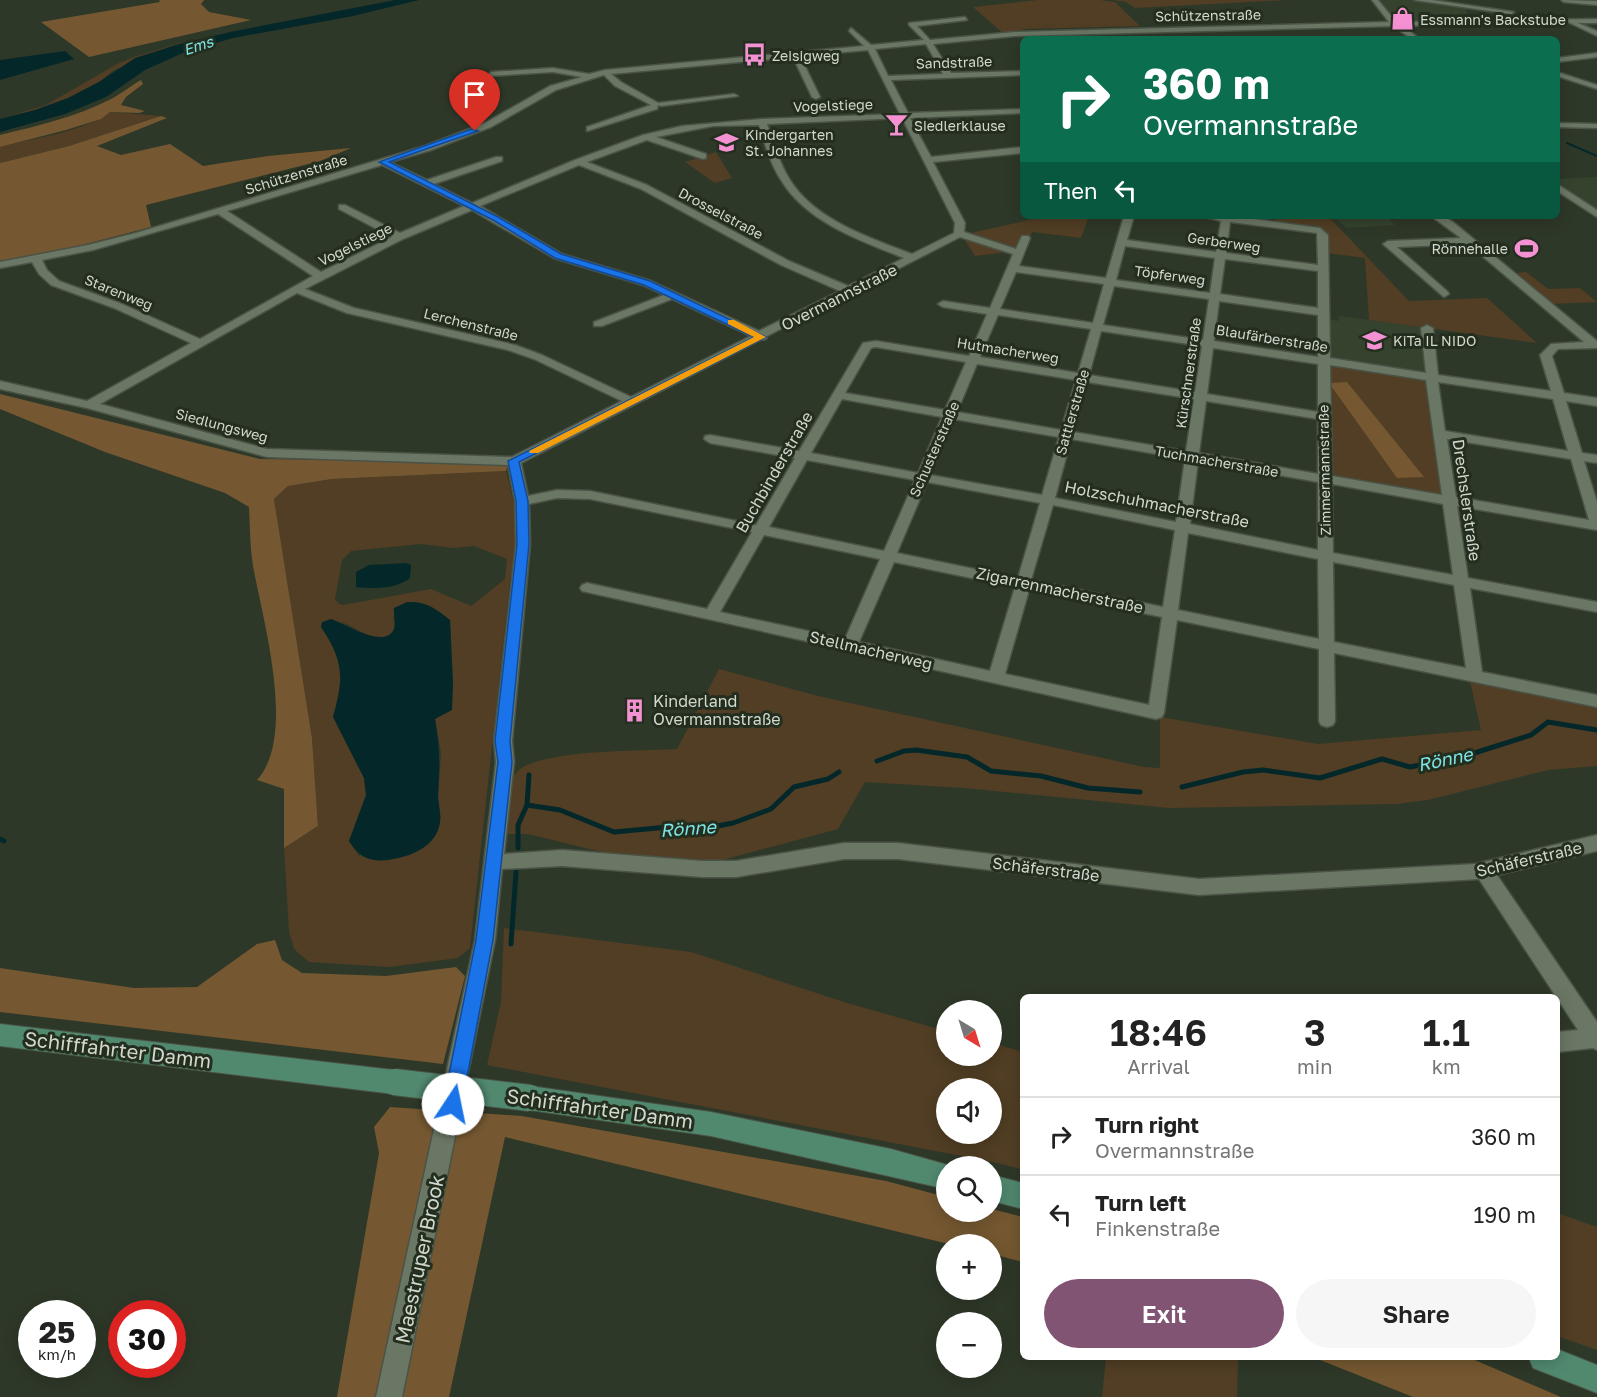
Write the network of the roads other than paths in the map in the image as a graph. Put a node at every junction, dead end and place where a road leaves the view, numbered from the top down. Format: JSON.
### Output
{"nodes":[{"id":1,"x":1375,"y":0,"type":"edge"},
{"id":2,"x":1417,"y":0,"type":"edge"},
{"id":3,"x":1564,"y":0,"type":"edge"},
{"id":4,"x":1578,"y":2,"type":"junction"},
{"id":5,"x":1597,"y":3,"type":"edge"},
{"id":6,"x":965,"y":19,"type":"dead end"},
{"id":7,"x":1550,"y":20,"type":"junction"},
{"id":8,"x":1565,"y":20,"type":"junction"},
{"id":9,"x":1576,"y":20,"type":"junction"},
{"id":10,"x":1597,"y":21,"type":"edge"},
{"id":11,"x":1394,"y":24,"type":"junction"},
{"id":12,"x":1323,"y":26,"type":"junction"},
{"id":13,"x":859,"y":29,"type":"dead end"},
{"id":14,"x":1219,"y":29,"type":"junction"},
{"id":15,"x":1334,"y":33,"type":"dead end"},
{"id":16,"x":1597,"y":34,"type":"edge"},
{"id":17,"x":1228,"y":36,"type":"edge"},
{"id":18,"x":1412,"y":36,"type":"edge"},
{"id":19,"x":928,"y":41,"type":"junction"},
{"id":20,"x":868,"y":46,"type":"junction"},
{"id":21,"x":795,"y":53,"type":"junction"},
{"id":22,"x":1597,"y":55,"type":"edge"},
{"id":23,"x":1560,"y":60,"type":"edge"},
{"id":24,"x":605,"y":72,"type":"junction"},
{"id":25,"x":1020,"y":73,"type":"edge"},
{"id":26,"x":491,"y":74,"type":"dead end"},
{"id":27,"x":948,"y":75,"type":"junction"},
{"id":28,"x":1560,"y":75,"type":"edge"},
{"id":29,"x":588,"y":76,"type":"junction"},
{"id":30,"x":887,"y":78,"type":"junction"},
{"id":31,"x":1597,"y":87,"type":"edge"},
{"id":32,"x":734,"y":96,"type":"dead end"},
{"id":33,"x":816,"y":97,"type":"dead end"},
{"id":34,"x":658,"y":107,"type":"junction"},
{"id":35,"x":1020,"y":111,"type":"edge"},
{"id":36,"x":905,"y":115,"type":"junction"},
{"id":37,"x":762,"y":121,"type":"junction"},
{"id":38,"x":1560,"y":125,"type":"edge"},
{"id":39,"x":1597,"y":126,"type":"edge"},
{"id":40,"x":590,"y":129,"type":"dead end"},
{"id":41,"x":646,"y":137,"type":"junction"},
{"id":42,"x":1020,"y":150,"type":"edge"},
{"id":43,"x":703,"y":156,"type":"dead end"},
{"id":44,"x":499,"y":159,"type":"dead end"},
{"id":45,"x":928,"y":160,"type":"junction"},
{"id":46,"x":383,"y":162,"type":"junction"},
{"id":47,"x":578,"y":162,"type":"junction"},
{"id":48,"x":425,"y":184,"type":"junction"},
{"id":49,"x":1560,"y":189,"type":"edge"},
{"id":50,"x":470,"y":206,"type":"junction"},
{"id":51,"x":342,"y":207,"type":"dead end"},
{"id":52,"x":220,"y":211,"type":"junction"},
{"id":53,"x":1597,"y":214,"type":"edge"},
{"id":54,"x":1128,"y":219,"type":"edge"},
{"id":55,"x":1226,"y":219,"type":"edge"},
{"id":56,"x":1240,"y":219,"type":"edge"},
{"id":57,"x":1441,"y":219,"type":"edge"},
{"id":58,"x":959,"y":234,"type":"junction"},
{"id":59,"x":400,"y":237,"type":"junction"},
{"id":60,"x":1025,"y":238,"type":"dead end"},
{"id":61,"x":1470,"y":241,"type":"junction"},
{"id":62,"x":1121,"y":242,"type":"junction"},
{"id":63,"x":1018,"y":253,"type":"junction"},
{"id":64,"x":1220,"y":255,"type":"junction"},
{"id":65,"x":913,"y":258,"type":"junction"},
{"id":66,"x":36,"y":259,"type":"junction"},
{"id":67,"x":0,"y":265,"type":"edge"},
{"id":68,"x":1012,"y":268,"type":"junction"},
{"id":69,"x":1323,"y":269,"type":"junction"},
{"id":70,"x":320,"y":276,"type":"junction"},
{"id":71,"x":1109,"y":282,"type":"junction"},
{"id":72,"x":297,"y":289,"type":"junction"},
{"id":73,"x":850,"y":291,"type":"junction"},
{"id":74,"x":1444,"y":294,"type":"dead end"},
{"id":75,"x":673,"y":295,"type":"junction"},
{"id":76,"x":1215,"y":297,"type":"junction"},
{"id":77,"x":943,"y":304,"type":"dead end"},
{"id":78,"x":994,"y":312,"type":"junction"},
{"id":79,"x":1323,"y":312,"type":"junction"},
{"id":80,"x":598,"y":324,"type":"dead end"},
{"id":81,"x":1096,"y":327,"type":"junction"},
{"id":82,"x":1427,"y":328,"type":"dead end"},
{"id":83,"x":762,"y":337,"type":"junction"},
{"id":84,"x":200,"y":343,"type":"junction"},
{"id":85,"x":1208,"y":343,"type":"junction"},
{"id":86,"x":867,"y":345,"type":"joint"},
{"id":87,"x":1596,"y":345,"type":"edge"},
{"id":88,"x":973,"y":360,"type":"junction"},
{"id":89,"x":1323,"y":360,"type":"junction"},
{"id":90,"x":1431,"y":376,"type":"junction"},
{"id":91,"x":1082,"y":377,"type":"junction"},
{"id":92,"x":0,"y":385,"type":"edge"},
{"id":93,"x":837,"y":395,"type":"junction"},
{"id":94,"x":1200,"y":396,"type":"junction"},
{"id":95,"x":1560,"y":397,"type":"junction"},
{"id":96,"x":633,"y":402,"type":"junction"},
{"id":97,"x":1597,"y":402,"type":"edge"},
{"id":98,"x":89,"y":405,"type":"junction"},
{"id":99,"x":949,"y":414,"type":"junction"},
{"id":100,"x":1323,"y":416,"type":"junction"},
{"id":101,"x":1066,"y":434,"type":"junction"},
{"id":102,"x":1440,"y":434,"type":"junction"},
{"id":103,"x":710,"y":439,"type":"dead end"},
{"id":104,"x":802,"y":456,"type":"junction"},
{"id":105,"x":1577,"y":456,"type":"junction"},
{"id":106,"x":1191,"y":457,"type":"junction"},
{"id":107,"x":1597,"y":459,"type":"edge"},
{"id":108,"x":514,"y":461,"type":"junction"},
{"id":109,"x":921,"y":478,"type":"junction"},
{"id":110,"x":1325,"y":479,"type":"junction"},
{"id":111,"x":1046,"y":500,"type":"junction"},
{"id":112,"x":522,"y":501,"type":"junction"},
{"id":113,"x":1449,"y":501,"type":"junction"},
{"id":114,"x":1597,"y":525,"type":"edge"},
{"id":115,"x":1181,"y":528,"type":"junction"},
{"id":116,"x":760,"y":530,"type":"junction"},
{"id":117,"x":888,"y":555,"type":"junction"},
{"id":118,"x":1325,"y":556,"type":"junction"},
{"id":119,"x":1460,"y":580,"type":"junction"},
{"id":120,"x":1023,"y":582,"type":"junction"},
{"id":121,"x":587,"y":588,"type":"dead end"},
{"id":122,"x":1597,"y":607,"type":"edge"},
{"id":123,"x":1169,"y":612,"type":"junction"},
{"id":124,"x":711,"y":615,"type":"junction"},
{"id":125,"x":850,"y":646,"type":"junction"},
{"id":126,"x":1325,"y":646,"type":"junction"},
{"id":127,"x":1474,"y":676,"type":"junction"},
{"id":128,"x":996,"y":678,"type":"junction"},
{"id":129,"x":1597,"y":701,"type":"edge"},
{"id":130,"x":1156,"y":713,"type":"joint"},
{"id":131,"x":1327,"y":721,"type":"dead end"},
{"id":132,"x":1597,"y":843,"type":"edge"},
{"id":133,"x":494,"y":862,"type":"junction"},
{"id":134,"x":1483,"y":870,"type":"junction"},
{"id":135,"x":0,"y":1035,"type":"edge"},
{"id":136,"x":1596,"y":1038,"type":"edge"},
{"id":137,"x":1560,"y":1042,"type":"edge"},
{"id":138,"x":936,"y":1173,"type":"edge"},
{"id":139,"x":1002,"y":1191,"type":"edge"},
{"id":140,"x":1020,"y":1195,"type":"edge"},
{"id":141,"x":1548,"y":1360,"type":"edge"},
{"id":142,"x":1597,"y":1379,"type":"edge"},
{"id":143,"x":389,"y":1397,"type":"edge"}],
"edges":[{"from":1,"to":11,"type":"street"},
{"from":2,"to":7,"type":"street"},
{"from":3,"to":4,"type":"street"},
{"from":4,"to":5,"type":"street"},
{"from":4,"to":9,"type":"street"},
{"from":6,"to":19,"type":"street"},
{"from":7,"to":8,"type":"street"},
{"from":7,"to":11,"type":"street","name":"Schützenstraße"},
{"from":8,"to":9,"type":"street"},
{"from":8,"to":16,"type":"street"},
{"from":9,"to":10,"type":"street"},
{"from":11,"to":12,"type":"street","name":"Schützenstraße"},
{"from":11,"to":18,"type":"street"},
{"from":12,"to":14,"type":"street","name":"Schützenstraße"},
{"from":12,"to":15,"type":"street"},
{"from":13,"to":20,"type":"street"},
{"from":14,"to":17,"type":"street"},
{"from":14,"to":19,"type":"street","name":"Schützenstraße"},
{"from":19,"to":20,"type":"street","name":"Schützenstraße"},
{"from":19,"to":27,"type":"street"},
{"from":20,"to":21,"type":"street","name":"Schützenstraße"},
{"from":20,"to":30,"type":"street"},
{"from":21,"to":24,"type":"street","name":"Schützenstraße"},
{"from":21,"to":33,"type":"street"},
{"from":22,"to":23,"type":"street"},
{"from":24,"to":29,"type":"street","name":"Schützenstraße"},
{"from":24,"to":34,"type":"street"},
{"from":25,"to":27,"type":"street","name":"Sandstraße"},
{"from":26,"to":29,"type":"street","name":"Schützenstraße"},
{"from":27,"to":30,"type":"street","name":"Sandstraße"},
{"from":28,"to":31,"type":"street"},
{"from":29,"to":46,"type":"street","name":"Schützenstraße"},
{"from":30,"to":36,"type":"street"},
{"from":32,"to":34,"type":"street"},
{"from":34,"to":40,"type":"street"},
{"from":35,"to":36,"type":"street","name":"Vogelstiege"},
{"from":36,"to":37,"type":"street","name":"Vogelstiege"},
{"from":36,"to":45,"type":"street"},
{"from":37,"to":41,"type":"street","name":"Vogelstiege"},
{"from":37,"to":65,"type":"street"},
{"from":38,"to":39,"type":"street"},
{"from":41,"to":43,"type":"street"},
{"from":41,"to":47,"type":"street","name":"Vogelstiege"},
{"from":42,"to":45,"type":"street"},
{"from":44,"to":48,"type":"street"},
{"from":45,"to":58,"type":"street"},
{"from":46,"to":48,"type":"street"},
{"from":46,"to":52,"type":"street","name":"Schützenstraße"},
{"from":47,"to":50,"type":"street","name":"Vogelstiege"},
{"from":47,"to":73,"type":"street","name":"Drosselstraße"},
{"from":48,"to":50,"type":"street"},
{"from":49,"to":53,"type":"street"},
{"from":50,"to":59,"type":"street","name":"Vogelstiege"},
{"from":50,"to":75,"type":"street"},
{"from":51,"to":59,"type":"street"},
{"from":52,"to":66,"type":"street","name":"Schützenstraße"},
{"from":52,"to":70,"type":"street"},
{"from":54,"to":62,"type":"street","name":"Sattlerstraße"},
{"from":55,"to":64,"type":"street","name":"Kürschnerstraße"},
{"from":56,"to":69,"type":"street","name":"Zimmermannstraße"},
{"from":57,"to":61,"type":"street"},
{"from":58,"to":63,"type":"street"},
{"from":58,"to":65,"type":"street","name":"Overmannstraße"},
{"from":59,"to":70,"type":"street","name":"Vogelstiege"},
{"from":60,"to":63,"type":"street","name":"Schusterstraße"},
{"from":61,"to":74,"type":"street"},
{"from":61,"to":87,"type":"street"},
{"from":62,"to":64,"type":"street","name":"Gerberweg"},
{"from":62,"to":71,"type":"street","name":"Sattlerstraße"},
{"from":63,"to":68,"type":"street","name":"Schusterstraße"},
{"from":64,"to":69,"type":"street","name":"Gerberweg"},
{"from":64,"to":76,"type":"street","name":"Kürschnerstraße"},
{"from":65,"to":73,"type":"street","name":"Overmannstraße"},
{"from":66,"to":67,"type":"street","name":"Schützenstraße"},
{"from":66,"to":84,"type":"street","name":"Starenweg"},
{"from":68,"to":71,"type":"street","name":"Töpferweg"},
{"from":68,"to":78,"type":"street","name":"Schusterstraße"},
{"from":69,"to":79,"type":"street","name":"Zimmermannstraße"},
{"from":70,"to":72,"type":"street","name":"Vogelstiege"},
{"from":71,"to":76,"type":"street","name":"Töpferweg"},
{"from":71,"to":81,"type":"street","name":"Sattlerstraße"},
{"from":72,"to":84,"type":"street","name":"Vogelstiege"},
{"from":72,"to":96,"type":"street","name":"Lerchenstraße"},
{"from":73,"to":83,"type":"street","name":"Overmannstraße"},
{"from":75,"to":80,"type":"street"},
{"from":75,"to":83,"type":"street"},
{"from":76,"to":79,"type":"street","name":"Töpferweg"},
{"from":76,"to":85,"type":"street","name":"Kürschnerstraße"},
{"from":77,"to":78,"type":"street","name":"Blaufärberstraße"},
{"from":78,"to":81,"type":"street","name":"Blaufärberstraße"},
{"from":78,"to":88,"type":"street","name":"Schusterstraße"},
{"from":79,"to":89,"type":"street","name":"Zimmermannstraße"},
{"from":81,"to":85,"type":"street","name":"Blaufärberstraße"},
{"from":81,"to":91,"type":"street","name":"Sattlerstraße"},
{"from":82,"to":90,"type":"street","name":"Drechslerstraße"},
{"from":83,"to":96,"type":"street","name":"Overmannstraße"},
{"from":84,"to":98,"type":"street","name":"Vogelstiege"},
{"from":85,"to":89,"type":"street","name":"Blaufärberstraße"},
{"from":85,"to":94,"type":"street","name":"Kürschnerstraße"},
{"from":86,"to":88,"type":"street","name":"Hutmacherweg"},
{"from":86,"to":93,"type":"street","name":"Buchbinderstraße"},
{"from":87,"to":95,"type":"street"},
{"from":88,"to":91,"type":"street","name":"Hutmacherweg"},
{"from":88,"to":99,"type":"street","name":"Schusterstraße"},
{"from":89,"to":90,"type":"street","name":"Blaufärberstraße"},
{"from":89,"to":100,"type":"street","name":"Zimmermannstraße"},
{"from":90,"to":95,"type":"street","name":"Blaufärberstraße"},
{"from":90,"to":102,"type":"street","name":"Drechslerstraße"},
{"from":91,"to":94,"type":"street","name":"Hutmacherweg"},
{"from":91,"to":101,"type":"street","name":"Sattlerstraße"},
{"from":92,"to":98,"type":"street","name":"Siedlungsweg"},
{"from":93,"to":99,"type":"street","name":"Tuchmacherstraße"},
{"from":93,"to":104,"type":"street","name":"Buchbinderstraße"},
{"from":94,"to":100,"type":"street","name":"Hutmacherweg"},
{"from":94,"to":106,"type":"street","name":"Kürschnerstraße"},
{"from":95,"to":97,"type":"street","name":"Blaufärberstraße"},
{"from":95,"to":105,"type":"street"},
{"from":96,"to":108,"type":"street","name":"Overmannstraße"},
{"from":98,"to":108,"type":"street","name":"Siedlungsweg"},
{"from":99,"to":101,"type":"street","name":"Tuchmacherstraße"},
{"from":99,"to":109,"type":"street","name":"Schusterstraße"},
{"from":100,"to":110,"type":"street","name":"Zimmermannstraße"},
{"from":101,"to":106,"type":"street","name":"Tuchmacherstraße"},
{"from":101,"to":111,"type":"street","name":"Sattlerstraße"},
{"from":102,"to":105,"type":"street"},
{"from":102,"to":113,"type":"street","name":"Drechslerstraße"},
{"from":103,"to":104,"type":"street","name":"Holzschuhmacherstraße"},
{"from":104,"to":109,"type":"street","name":"Holzschuhmacherstraße"},
{"from":104,"to":116,"type":"street","name":"Buchbinderstraße"},
{"from":105,"to":107,"type":"street"},
{"from":105,"to":114,"type":"street"},
{"from":106,"to":110,"type":"street","name":"Tuchmacherstraße"},
{"from":106,"to":115,"type":"street","name":"Kürschnerstraße"},
{"from":108,"to":112,"type":"street"},
{"from":109,"to":111,"type":"street","name":"Holzschuhmacherstraße"},
{"from":109,"to":117,"type":"street","name":"Schusterstraße"},
{"from":110,"to":113,"type":"street","name":"Tuchmacherstraße"},
{"from":110,"to":118,"type":"street","name":"Zimmermannstraße"},
{"from":111,"to":115,"type":"street","name":"Holzschuhmacherstraße"},
{"from":111,"to":120,"type":"street","name":"Sattlerstraße"},
{"from":112,"to":116,"type":"street","name":"Zigarrenmacherstraße"},
{"from":112,"to":133,"type":"street"},
{"from":113,"to":114,"type":"street","name":"Tuchmacherstraße"},
{"from":113,"to":119,"type":"street","name":"Drechslerstraße"},
{"from":115,"to":118,"type":"street","name":"Holzschuhmacherstraße"},
{"from":115,"to":123,"type":"street","name":"Kürschnerstraße"},
{"from":116,"to":117,"type":"street","name":"Zigarrenmacherstraße"},
{"from":116,"to":124,"type":"street","name":"Buchbinderstraße"},
{"from":117,"to":120,"type":"street","name":"Zigarrenmacherstraße"},
{"from":117,"to":125,"type":"street","name":"Schusterstraße"},
{"from":118,"to":119,"type":"street","name":"Holzschuhmacherstraße"},
{"from":118,"to":126,"type":"street","name":"Zimmermannstraße"},
{"from":119,"to":122,"type":"street","name":"Holzschuhmacherstraße"},
{"from":119,"to":127,"type":"street","name":"Drechslerstraße"},
{"from":120,"to":123,"type":"street","name":"Zigarrenmacherstraße"},
{"from":120,"to":128,"type":"street","name":"Sattlerstraße"},
{"from":121,"to":124,"type":"street","name":"Stellmacherweg"},
{"from":123,"to":126,"type":"street","name":"Zigarrenmacherstraße"},
{"from":123,"to":130,"type":"street","name":"Kürschnerstraße"},
{"from":124,"to":125,"type":"street","name":"Stellmacherweg"},
{"from":125,"to":128,"type":"street","name":"Stellmacherweg"},
{"from":126,"to":127,"type":"street","name":"Zigarrenmacherstraße"},
{"from":126,"to":131,"type":"street","name":"Zimmermannstraße"},
{"from":127,"to":129,"type":"street","name":"Zigarrenmacherstraße"},
{"from":128,"to":130,"type":"street","name":"Stellmacherweg"},
{"from":132,"to":134,"type":"street","name":"Schäferstraße"},
{"from":133,"to":134,"type":"street","name":"Schäferstraße"},
{"from":133,"to":143,"type":"street","name":"Maestruper Brook"},
{"from":134,"to":136,"type":"street"},
{"from":135,"to":138,"type":"main road","name":"Schifffahrter Damm","bridge":true},
{"from":136,"to":137,"type":"street"},
{"from":139,"to":140,"type":"main road"},
{"from":141,"to":142,"type":"main road"}]}
